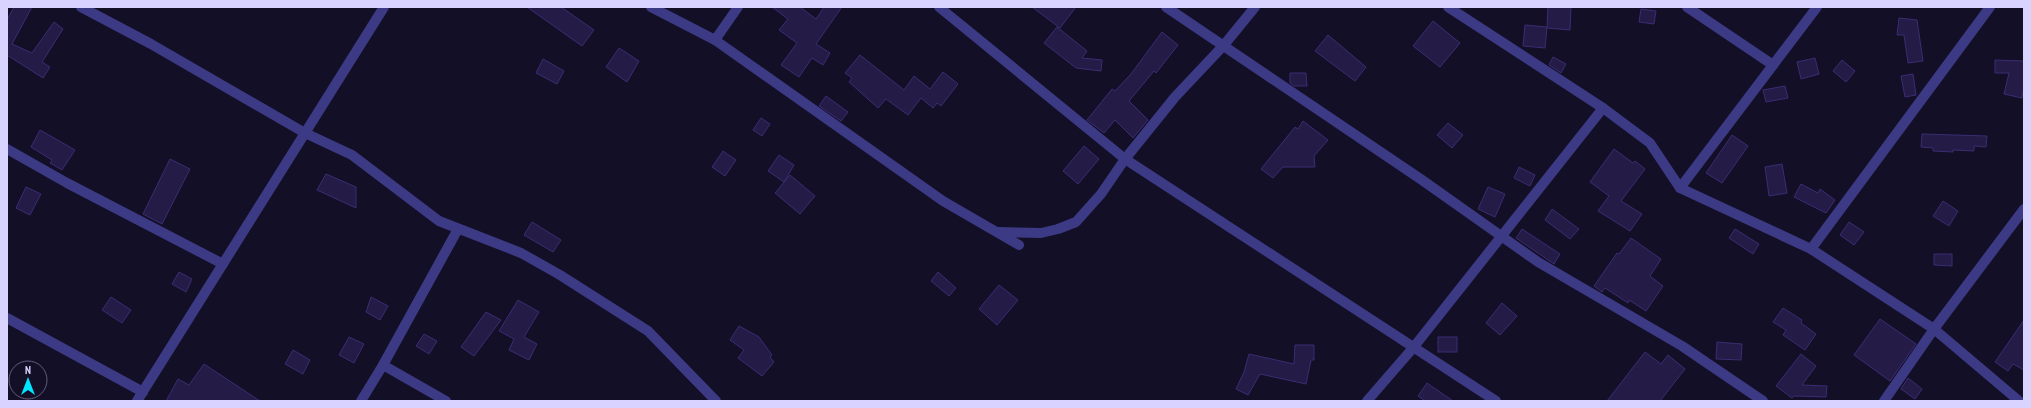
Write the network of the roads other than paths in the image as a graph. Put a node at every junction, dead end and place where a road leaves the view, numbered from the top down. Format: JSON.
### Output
{"nodes":[{"id":1,"x":81,"y":7,"type":"edge"},
{"id":2,"x":384,"y":7,"type":"edge"},
{"id":3,"x":651,"y":7,"type":"edge"},
{"id":4,"x":738,"y":7,"type":"edge"},
{"id":5,"x":939,"y":7,"type":"edge"},
{"id":6,"x":1166,"y":7,"type":"edge"},
{"id":7,"x":1255,"y":7,"type":"edge"},
{"id":8,"x":1448,"y":7,"type":"edge"},
{"id":9,"x":1686,"y":7,"type":"edge"},
{"id":10,"x":1817,"y":7,"type":"edge"},
{"id":11,"x":1990,"y":7,"type":"edge"},
{"id":12,"x":715,"y":40,"type":"junction"},
{"id":13,"x":1224,"y":46,"type":"junction"},
{"id":14,"x":1773,"y":65,"type":"junction"},
{"id":15,"x":1603,"y":108,"type":"junction"},
{"id":16,"x":305,"y":133,"type":"junction"},
{"id":17,"x":7,"y":149,"type":"edge"},
{"id":18,"x":1125,"y":159,"type":"junction"},
{"id":19,"x":1680,"y":188,"type":"junction"},
{"id":20,"x":2024,"y":209,"type":"edge"},
{"id":21,"x":458,"y":229,"type":"junction"},
{"id":22,"x":998,"y":232,"type":"junction"},
{"id":23,"x":1500,"y":236,"type":"junction"},
{"id":24,"x":1019,"y":245,"type":"dead end"},
{"id":25,"x":1811,"y":249,"type":"junction"},
{"id":26,"x":223,"y":264,"type":"junction"},
{"id":27,"x":7,"y":318,"type":"edge"},
{"id":28,"x":1934,"y":329,"type":"junction"},
{"id":29,"x":1413,"y":348,"type":"junction"},
{"id":30,"x":383,"y":365,"type":"junction"},
{"id":31,"x":143,"y":392,"type":"junction"},
{"id":32,"x":138,"y":401,"type":"edge"},
{"id":33,"x":361,"y":401,"type":"edge"},
{"id":34,"x":446,"y":401,"type":"edge"},
{"id":35,"x":716,"y":401,"type":"edge"},
{"id":36,"x":1367,"y":401,"type":"edge"},
{"id":37,"x":1496,"y":401,"type":"edge"},
{"id":38,"x":1763,"y":401,"type":"edge"},
{"id":39,"x":1884,"y":401,"type":"edge"},
{"id":40,"x":2019,"y":401,"type":"edge"}],
"edges":[{"from":1,"to":16,"type":"street"},
{"from":2,"to":16,"type":"street"},
{"from":3,"to":12,"type":"street"},
{"from":4,"to":12,"type":"street"},
{"from":5,"to":18,"type":"street"},
{"from":6,"to":13,"type":"street"},
{"from":7,"to":13,"type":"street"},
{"from":8,"to":15,"type":"street"},
{"from":9,"to":14,"type":"street"},
{"from":10,"to":14,"type":"street"},
{"from":11,"to":25,"type":"street"},
{"from":12,"to":22,"type":"street"},
{"from":13,"to":18,"type":"street"},
{"from":13,"to":23,"type":"street"},
{"from":14,"to":19,"type":"street"},
{"from":15,"to":19,"type":"street"},
{"from":15,"to":23,"type":"street"},
{"from":16,"to":21,"type":"street"},
{"from":16,"to":26,"type":"street"},
{"from":17,"to":26,"type":"street"},
{"from":18,"to":22,"type":"street"},
{"from":18,"to":29,"type":"street"},
{"from":19,"to":25,"type":"street"},
{"from":20,"to":28,"type":"street"},
{"from":21,"to":30,"type":"street"},
{"from":21,"to":35,"type":"street"},
{"from":22,"to":24,"type":"street"},
{"from":23,"to":29,"type":"street"},
{"from":23,"to":38,"type":"street"},
{"from":25,"to":28,"type":"street"},
{"from":26,"to":31,"type":"street"},
{"from":27,"to":31,"type":"street"},
{"from":28,"to":39,"type":"street"},
{"from":28,"to":40,"type":"street"},
{"from":29,"to":36,"type":"street"},
{"from":29,"to":37,"type":"street"},
{"from":30,"to":33,"type":"street"},
{"from":30,"to":34,"type":"street"},
{"from":31,"to":32,"type":"street"}]}
